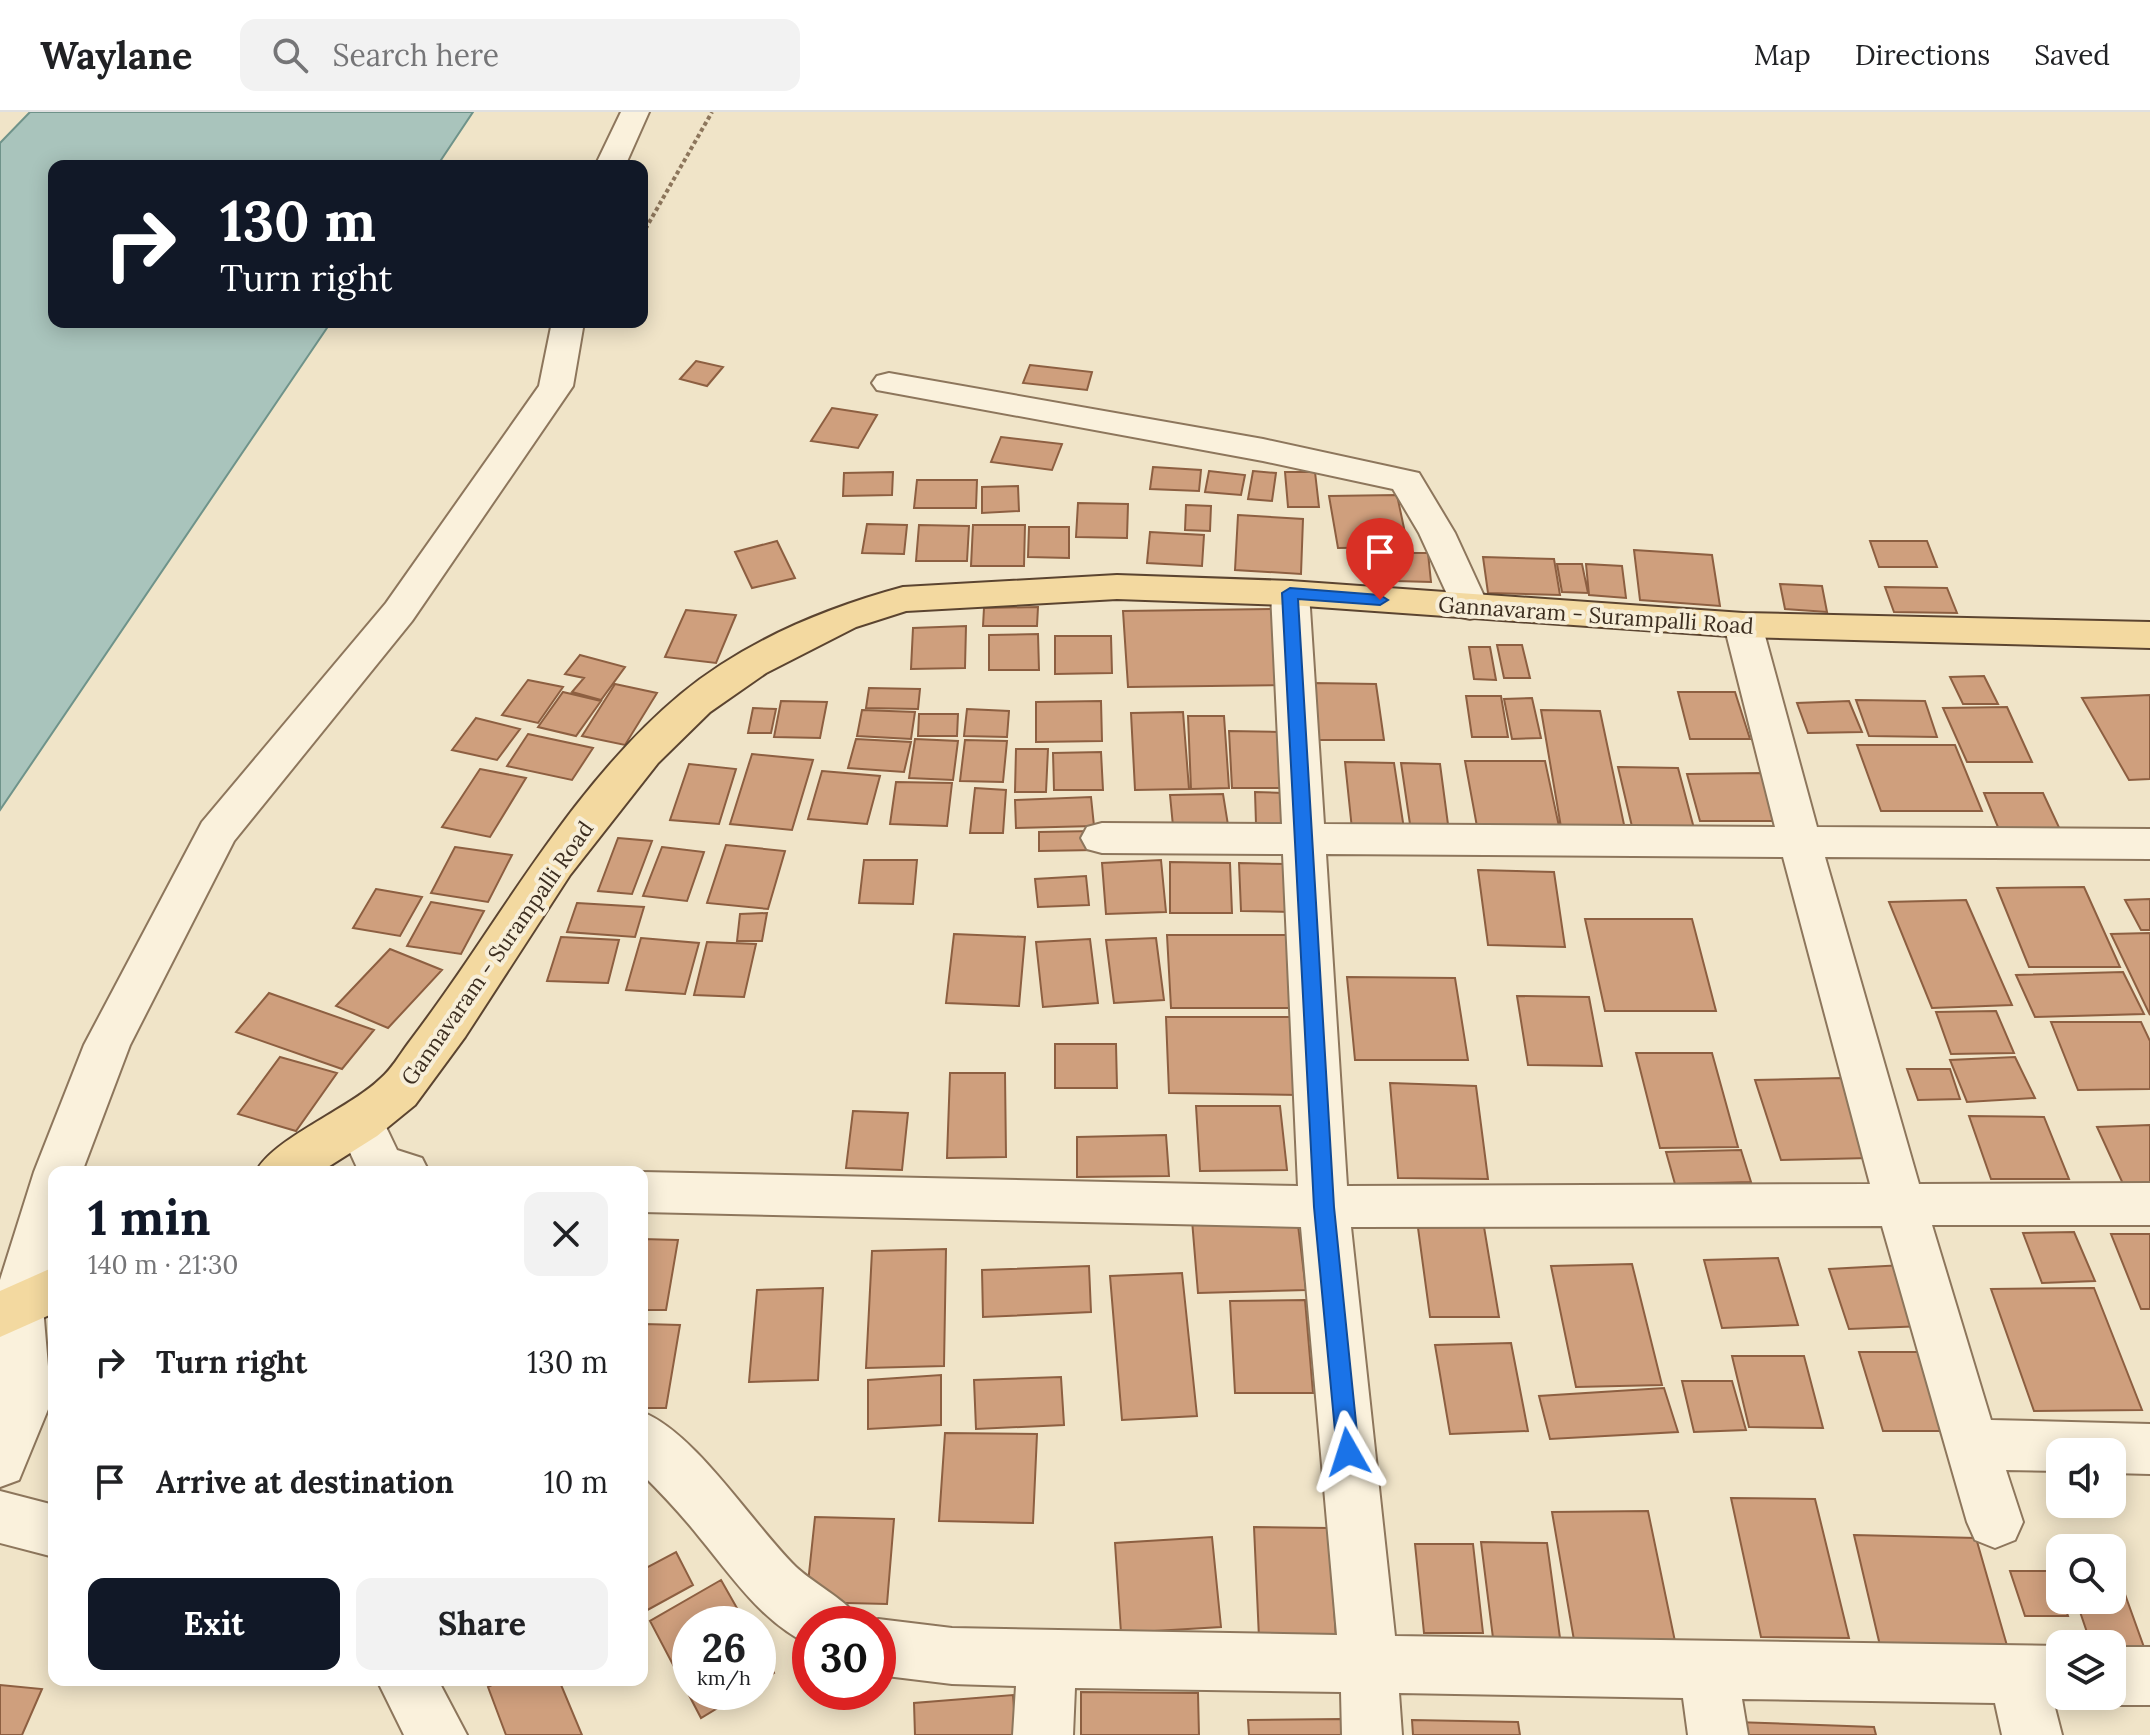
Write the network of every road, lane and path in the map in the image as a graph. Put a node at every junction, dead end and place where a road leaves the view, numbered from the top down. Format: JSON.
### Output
{"nodes":[{"id":1,"x":635,"y":112,"type":"edge"},
{"id":2,"x":712,"y":112,"type":"edge"},
{"id":3,"x":613,"y":160,"type":"edge"},
{"id":4,"x":648,"y":224,"type":"edge"},
{"id":5,"x":567,"y":328,"type":"edge"},
{"id":6,"x":889,"y":383,"type":"dead end"},
{"id":7,"x":1290,"y":593,"type":"junction"},
{"id":8,"x":1470,"y":607,"type":"junction"},
{"id":9,"x":1743,"y":625,"type":"junction"},
{"id":10,"x":2150,"y":635,"type":"edge"},
{"id":11,"x":1102,"y":838,"type":"dead end"},
{"id":12,"x":1302,"y":838,"type":"junction"},
{"id":13,"x":1799,"y":843,"type":"junction"},
{"id":14,"x":2150,"y":844,"type":"edge"},
{"id":15,"x":360,"y":1122,"type":"junction"},
{"id":16,"x":60,"y":1166,"type":"edge"},
{"id":17,"x":290,"y":1166,"type":"edge"},
{"id":18,"x":381,"y":1166,"type":"edge"},
{"id":19,"x":648,"y":1192,"type":"edge"},
{"id":20,"x":2150,"y":1204,"type":"edge"},
{"id":21,"x":1900,"y":1205,"type":"junction"},
{"id":22,"x":1324,"y":1207,"type":"junction"},
{"id":23,"x":48,"y":1209,"type":"edge"},
{"id":24,"x":24,"y":1303,"type":"edge"},
{"id":25,"x":648,"y":1442,"type":"edge"},
{"id":26,"x":1972,"y":1444,"type":"junction"},
{"id":27,"x":2150,"y":1449,"type":"edge"},
{"id":28,"x":0,"y":1462,"type":"edge"},
{"id":29,"x":0,"y":1517,"type":"edge"},
{"id":30,"x":1995,"y":1522,"type":"dead end"},
{"id":31,"x":48,"y":1529,"type":"edge"},
{"id":32,"x":800,"y":1606,"type":"edge"},
{"id":33,"x":896,"y":1649,"type":"edge"},
{"id":34,"x":1047,"y":1659,"type":"junction"},
{"id":35,"x":1369,"y":1666,"type":"junction"},
{"id":36,"x":1708,"y":1671,"type":"junction"},
{"id":37,"x":2039,"y":1675,"type":"edge"},
{"id":38,"x":2126,"y":1676,"type":"edge"},
{"id":39,"x":2150,"y":1676,"type":"edge"},
{"id":40,"x":409,"y":1686,"type":"edge"},
{"id":41,"x":437,"y":1735,"type":"edge"},
{"id":42,"x":1043,"y":1735,"type":"edge"},
{"id":43,"x":1372,"y":1735,"type":"edge"},
{"id":44,"x":1718,"y":1735,"type":"edge"},
{"id":45,"x":2032,"y":1735,"type":"edge"}],
"edges":[{"from":1,"to":3,"type":"street"},
{"from":2,"to":4,"type":"path"},
{"from":5,"to":16,"type":"street"},
{"from":6,"to":8,"type":"street"},
{"from":7,"to":8,"type":"main road","name":"Gannavaram - Surampalli Road"},
{"from":7,"to":12,"type":"street"},
{"from":7,"to":15,"type":"main road","name":"Gannavaram - Surampalli Road"},
{"from":8,"to":9,"type":"main road","name":"Gannavaram - Surampalli Road"},
{"from":9,"to":10,"type":"main road","name":"Gannavaram - Surampalli Road"},
{"from":9,"to":13,"type":"street"},
{"from":11,"to":12,"type":"street"},
{"from":12,"to":13,"type":"street"},
{"from":12,"to":22,"type":"street"},
{"from":13,"to":14,"type":"street"},
{"from":13,"to":21,"type":"street"},
{"from":15,"to":17,"type":"main road","name":"Gannavaram - Surampalli Road"},
{"from":15,"to":18,"type":"street"},
{"from":19,"to":22,"type":"street"},
{"from":20,"to":21,"type":"street"},
{"from":21,"to":22,"type":"street"},
{"from":21,"to":26,"type":"street"},
{"from":22,"to":35,"type":"street"},
{"from":23,"to":24,"type":"street"},
{"from":24,"to":28,"type":"street"},
{"from":25,"to":32,"type":"street"},
{"from":26,"to":27,"type":"street"},
{"from":26,"to":30,"type":"street"},
{"from":29,"to":31,"type":"street"},
{"from":33,"to":34,"type":"street"},
{"from":34,"to":35,"type":"street"},
{"from":34,"to":42,"type":"street"},
{"from":35,"to":36,"type":"street"},
{"from":35,"to":43,"type":"street"},
{"from":36,"to":37,"type":"street"},
{"from":36,"to":44,"type":"street"},
{"from":37,"to":45,"type":"street"},
{"from":38,"to":39,"type":"street"},
{"from":40,"to":41,"type":"street"}]}
